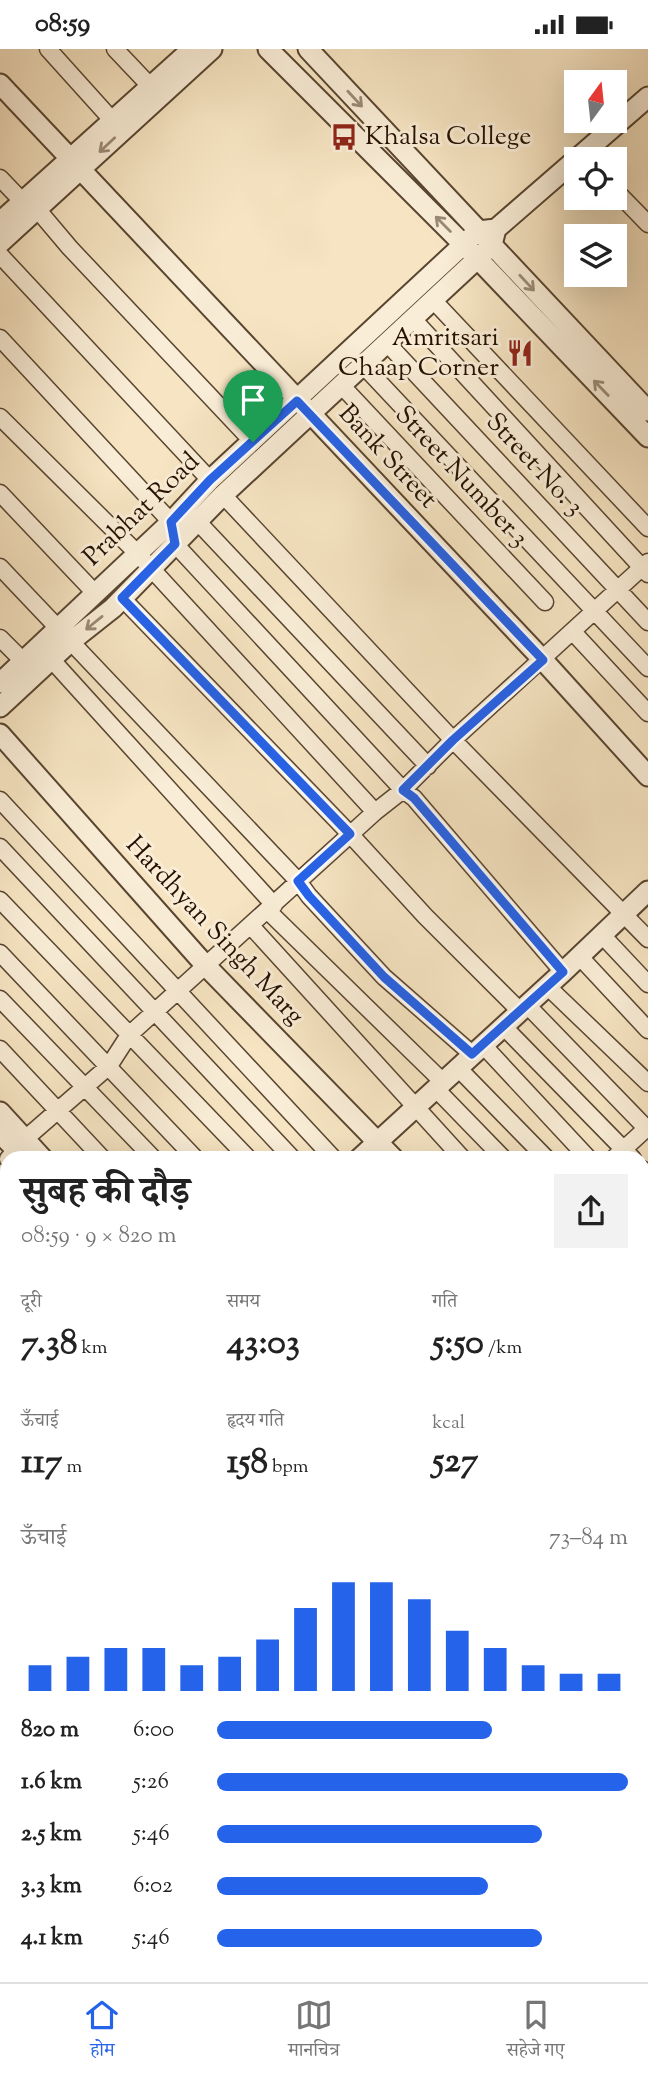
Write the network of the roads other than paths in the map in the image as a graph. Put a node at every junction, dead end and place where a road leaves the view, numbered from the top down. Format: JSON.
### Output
{"nodes":[{"id":1,"x":48,"y":49,"type":"edge"},
{"id":2,"x":115,"y":49,"type":"edge"},
{"id":3,"x":212,"y":49,"type":"edge"},
{"id":4,"x":268,"y":49,"type":"edge"},
{"id":5,"x":308,"y":49,"type":"edge"},
{"id":6,"x":190,"y":50,"type":"edge"},
{"id":7,"x":0,"y":84,"type":"edge"},
{"id":8,"x":151,"y":87,"type":"junction"},
{"id":9,"x":648,"y":97,"type":"edge"},
{"id":10,"x":112,"y":120,"type":"junction"},
{"id":11,"x":595,"y":147,"type":"edge"},
{"id":12,"x":76,"y":163,"type":"junction"},
{"id":13,"x":564,"y":174,"type":"edge"},
{"id":14,"x":0,"y":178,"type":"edge"},
{"id":15,"x":627,"y":202,"type":"edge"},
{"id":16,"x":29,"y":205,"type":"junction"},
{"id":17,"x":0,"y":222,"type":"edge"},
{"id":18,"x":648,"y":224,"type":"edge"},
{"id":19,"x":486,"y":241,"type":"junction"},
{"id":20,"x":0,"y":243,"type":"edge"},
{"id":21,"x":463,"y":245,"type":"junction"},
{"id":22,"x":0,"y":255,"type":"edge"},
{"id":23,"x":433,"y":300,"type":"junction"},
{"id":24,"x":413,"y":319,"type":"junction"},
{"id":25,"x":0,"y":338,"type":"edge"},
{"id":26,"x":386,"y":342,"type":"junction"},
{"id":27,"x":362,"y":364,"type":"junction"},
{"id":28,"x":341,"y":385,"type":"junction"},
{"id":29,"x":304,"y":407,"type":"junction"},
{"id":30,"x":648,"y":411,"type":"edge"},
{"id":31,"x":0,"y":417,"type":"edge"},
{"id":32,"x":648,"y":437,"type":"edge"},
{"id":33,"x":253,"y":442,"type":"junction"},
{"id":34,"x":210,"y":480,"type":"junction"},
{"id":35,"x":0,"y":493,"type":"edge"},
{"id":36,"x":223,"y":495,"type":"junction"},
{"id":37,"x":197,"y":521,"type":"junction"},
{"id":38,"x":171,"y":522,"type":"junction"},
{"id":39,"x":648,"y":528,"type":"edge"},
{"id":40,"x":175,"y":544,"type":"junction"},
{"id":41,"x":137,"y":553,"type":"junction"},
{"id":42,"x":0,"y":567,"type":"edge"},
{"id":43,"x":646,"y":568,"type":"edge"},
{"id":44,"x":150,"y":569,"type":"junction"},
{"id":45,"x":617,"y":590,"type":"junction"},
{"id":46,"x":94,"y":592,"type":"junction"},
{"id":47,"x":122,"y":598,"type":"junction"},
{"id":48,"x":545,"y":602,"type":"dead end"},
{"id":49,"x":595,"y":610,"type":"junction"},
{"id":50,"x":648,"y":621,"type":"edge"},
{"id":51,"x":573,"y":632,"type":"junction"},
{"id":52,"x":64,"y":635,"type":"junction"},
{"id":53,"x":0,"y":638,"type":"edge"},
{"id":54,"x":51,"y":659,"type":"junction"},
{"id":55,"x":543,"y":660,"type":"junction"},
{"id":56,"x":29,"y":667,"type":"junction"},
{"id":57,"x":648,"y":668,"type":"edge"},
{"id":58,"x":0,"y":683,"type":"edge"},
{"id":59,"x":0,"y":707,"type":"edge"},
{"id":60,"x":648,"y":713,"type":"edge"},
{"id":61,"x":0,"y":734,"type":"edge"},
{"id":62,"x":453,"y":740,"type":"junction"},
{"id":63,"x":428,"y":766,"type":"junction"},
{"id":64,"x":648,"y":776,"type":"edge"},
{"id":65,"x":403,"y":790,"type":"junction"},
{"id":66,"x":0,"y":800,"type":"edge"},
{"id":67,"x":375,"y":811,"type":"junction"},
{"id":68,"x":350,"y":834,"type":"junction"},
{"id":69,"x":0,"y":847,"type":"edge"},
{"id":70,"x":298,"y":881,"type":"junction"},
{"id":71,"x":648,"y":892,"type":"edge"},
{"id":72,"x":0,"y":900,"type":"edge"},
{"id":73,"x":271,"y":908,"type":"junction"},
{"id":74,"x":624,"y":913,"type":"junction"},
{"id":75,"x":251,"y":926,"type":"junction"},
{"id":76,"x":601,"y":935,"type":"junction"},
{"id":77,"x":648,"y":939,"type":"edge"},
{"id":78,"x":0,"y":953,"type":"edge"},
{"id":79,"x":580,"y":957,"type":"junction"},
{"id":80,"x":206,"y":966,"type":"junction"},
{"id":81,"x":563,"y":972,"type":"junction"},
{"id":82,"x":648,"y":984,"type":"edge"},
{"id":83,"x":547,"y":986,"type":"junction"},
{"id":84,"x":179,"y":990,"type":"junction"},
{"id":85,"x":0,"y":999,"type":"edge"},
{"id":86,"x":523,"y":1008,"type":"junction"},
{"id":87,"x":155,"y":1013,"type":"junction"},
{"id":88,"x":503,"y":1026,"type":"junction"},
{"id":89,"x":648,"y":1030,"type":"edge"},
{"id":90,"x":129,"y":1035,"type":"junction"},
{"id":91,"x":0,"y":1049,"type":"edge"},
{"id":92,"x":108,"y":1066,"type":"junction"},
{"id":93,"x":458,"y":1068,"type":"junction"},
{"id":94,"x":648,"y":1083,"type":"edge"},
{"id":95,"x":85,"y":1087,"type":"junction"},
{"id":96,"x":415,"y":1109,"type":"junction"},
{"id":97,"x":59,"y":1111,"type":"junction"},
{"id":98,"x":0,"y":1112,"type":"edge"},
{"id":99,"x":647,"y":1129,"type":"edge"},
{"id":100,"x":0,"y":1133,"type":"edge"},
{"id":101,"x":376,"y":1140,"type":"junction"},
{"id":102,"x":14,"y":1151,"type":"edge"},
{"id":103,"x":15,"y":1151,"type":"edge"},
{"id":104,"x":18,"y":1151,"type":"edge"},
{"id":105,"x":96,"y":1151,"type":"edge"},
{"id":106,"x":146,"y":1151,"type":"edge"},
{"id":107,"x":188,"y":1151,"type":"edge"},
{"id":108,"x":241,"y":1151,"type":"edge"},
{"id":109,"x":285,"y":1151,"type":"edge"},
{"id":110,"x":327,"y":1151,"type":"edge"},
{"id":111,"x":366,"y":1151,"type":"edge"},
{"id":112,"x":386,"y":1151,"type":"edge"},
{"id":113,"x":455,"y":1151,"type":"edge"},
{"id":114,"x":500,"y":1151,"type":"edge"},
{"id":115,"x":539,"y":1151,"type":"edge"},
{"id":116,"x":577,"y":1151,"type":"edge"},
{"id":117,"x":619,"y":1151,"type":"edge"},
{"id":118,"x":627,"y":1151,"type":"edge"}],
"edges":[{"from":1,"to":10,"type":"street"},
{"from":2,"to":8,"type":"street"},
{"from":3,"to":12,"type":"street","one_way":true},
{"from":21,"to":4,"type":"street","one_way":true},
{"from":5,"to":19,"type":"street","one_way":true},
{"from":6,"to":8,"type":"street"},
{"from":7,"to":12,"type":"street","name":"Bank Street"},
{"from":8,"to":10,"type":"street"},
{"from":9,"to":11,"type":"street"},
{"from":10,"to":12,"type":"street"},
{"from":12,"to":16,"type":"street"},
{"from":12,"to":29,"type":"street","name":"Bank Street"},
{"from":13,"to":19,"type":"street"},
{"from":14,"to":16,"type":"street"},
{"from":15,"to":18,"type":"street"},
{"from":16,"to":17,"type":"street"},
{"from":16,"to":20,"type":"street"},
{"from":16,"to":33,"type":"street"},
{"from":19,"to":21,"type":"street","name":"Prabhat Road"},
{"from":19,"to":23,"type":"street","name":"Prabhat Road"},
{"from":19,"to":30,"type":"street","one_way":true},
{"from":32,"to":19,"type":"street","one_way":true},
{"from":21,"to":29,"type":"street","name":"Prabhat Road"},
{"from":22,"to":34,"type":"street"},
{"from":23,"to":24,"type":"street","name":"Prabhat Road"},
{"from":23,"to":39,"type":"street"},
{"from":24,"to":26,"type":"street","name":"Prabhat Road"},
{"from":24,"to":43,"type":"street"},
{"from":25,"to":38,"type":"street"},
{"from":26,"to":27,"type":"street","name":"Prabhat Road"},
{"from":26,"to":45,"type":"street","name":"Street No. 3"},
{"from":27,"to":28,"type":"street","name":"Prabhat Road"},
{"from":27,"to":49,"type":"street"},
{"from":28,"to":29,"type":"street","name":"Prabhat Road"},
{"from":28,"to":48,"type":"street","name":"Street Number 3"},
{"from":29,"to":33,"type":"street","name":"Prabhat Road"},
{"from":29,"to":36,"type":"street","name":"Prabhat Road"},
{"from":29,"to":55,"type":"street","name":"Bank Street"},
{"from":31,"to":41,"type":"street"},
{"from":33,"to":34,"type":"street","name":"Prabhat Road"},
{"from":34,"to":38,"type":"street","name":"Prabhat Road"},
{"from":35,"to":46,"type":"street"},
{"from":36,"to":37,"type":"street","name":"Prabhat Road"},
{"from":36,"to":62,"type":"street"},
{"from":37,"to":40,"type":"street","name":"Prabhat Road"},
{"from":37,"to":63,"type":"street"},
{"from":38,"to":40,"type":"street"},
{"from":38,"to":41,"type":"street","name":"Prabhat Road"},
{"from":40,"to":44,"type":"street","name":"Prabhat Road"},
{"from":40,"to":65,"type":"street"},
{"from":41,"to":44,"type":"street"},
{"from":41,"to":46,"type":"street","name":"Prabhat Road"},
{"from":42,"to":52,"type":"street"},
{"from":43,"to":45,"type":"street"},
{"from":44,"to":47,"type":"street","name":"Prabhat Road"},
{"from":44,"to":67,"type":"street"},
{"from":45,"to":49,"type":"street"},
{"from":45,"to":50,"type":"street","name":"Street No. 3"},
{"from":46,"to":52,"type":"street","name":"Prabhat Road"},
{"from":47,"to":52,"type":"street","name":"Prabhat Road","one_way":true},
{"from":47,"to":68,"type":"street"},
{"from":49,"to":51,"type":"street"},
{"from":49,"to":57,"type":"street"},
{"from":51,"to":55,"type":"street"},
{"from":51,"to":60,"type":"street"},
{"from":52,"to":54,"type":"street","name":"Prabhat Road"},
{"from":52,"to":56,"type":"street","name":"Prabhat Road"},
{"from":52,"to":70,"type":"street"},
{"from":53,"to":56,"type":"street"},
{"from":54,"to":56,"type":"street","name":"Prabhat Road"},
{"from":54,"to":73,"type":"street"},
{"from":55,"to":62,"type":"street"},
{"from":55,"to":64,"type":"street","name":"Bank Street"},
{"from":56,"to":58,"type":"street","name":"Prabhat Road"},
{"from":56,"to":59,"type":"street","name":"Prabhat Road"},
{"from":61,"to":80,"type":"street","name":"Hardhyan Singh Marg"},
{"from":62,"to":63,"type":"street"},
{"from":62,"to":74,"type":"street"},
{"from":63,"to":65,"type":"street"},
{"from":65,"to":67,"type":"street"},
{"from":65,"to":81,"type":"street"},
{"from":66,"to":84,"type":"street"},
{"from":67,"to":68,"type":"street"},
{"from":68,"to":70,"type":"street"},
{"from":68,"to":86,"type":"street"},
{"from":69,"to":87,"type":"street"},
{"from":70,"to":73,"type":"street"},
{"from":70,"to":93,"type":"street"},
{"from":71,"to":74,"type":"street"},
{"from":72,"to":90,"type":"street"},
{"from":73,"to":75,"type":"street"},
{"from":73,"to":93,"type":"street"},
{"from":74,"to":76,"type":"street"},
{"from":74,"to":77,"type":"street"},
{"from":75,"to":80,"type":"street"},
{"from":75,"to":96,"type":"street"},
{"from":76,"to":79,"type":"street"},
{"from":76,"to":82,"type":"street"},
{"from":78,"to":92,"type":"street"},
{"from":79,"to":81,"type":"street"},
{"from":79,"to":89,"type":"street"},
{"from":80,"to":84,"type":"street"},
{"from":80,"to":101,"type":"street","name":"Hardhyan Singh Marg"},
{"from":81,"to":83,"type":"street"},
{"from":83,"to":86,"type":"street"},
{"from":83,"to":94,"type":"street"},
{"from":84,"to":87,"type":"street"},
{"from":84,"to":110,"type":"street"},
{"from":85,"to":95,"type":"street"},
{"from":86,"to":88,"type":"street"},
{"from":86,"to":99,"type":"street"},
{"from":87,"to":90,"type":"street"},
{"from":87,"to":109,"type":"street"},
{"from":88,"to":93,"type":"street"},
{"from":88,"to":117,"type":"street"},
{"from":90,"to":92,"type":"street"},
{"from":90,"to":108,"type":"street"},
{"from":91,"to":97,"type":"street"},
{"from":92,"to":95,"type":"street"},
{"from":92,"to":107,"type":"street"},
{"from":93,"to":96,"type":"street"},
{"from":93,"to":114,"type":"street"},
{"from":93,"to":115,"type":"street"},
{"from":93,"to":116,"type":"street"},
{"from":95,"to":97,"type":"street"},
{"from":95,"to":106,"type":"street"},
{"from":96,"to":101,"type":"street"},
{"from":96,"to":113,"type":"street"},
{"from":97,"to":104,"type":"street"},
{"from":97,"to":105,"type":"street"},
{"from":98,"to":103,"type":"street"},
{"from":99,"to":118,"type":"street"},
{"from":100,"to":102,"type":"street"},
{"from":101,"to":111,"type":"street"},
{"from":101,"to":112,"type":"street","name":"Hardhyan Singh Marg"}]}
